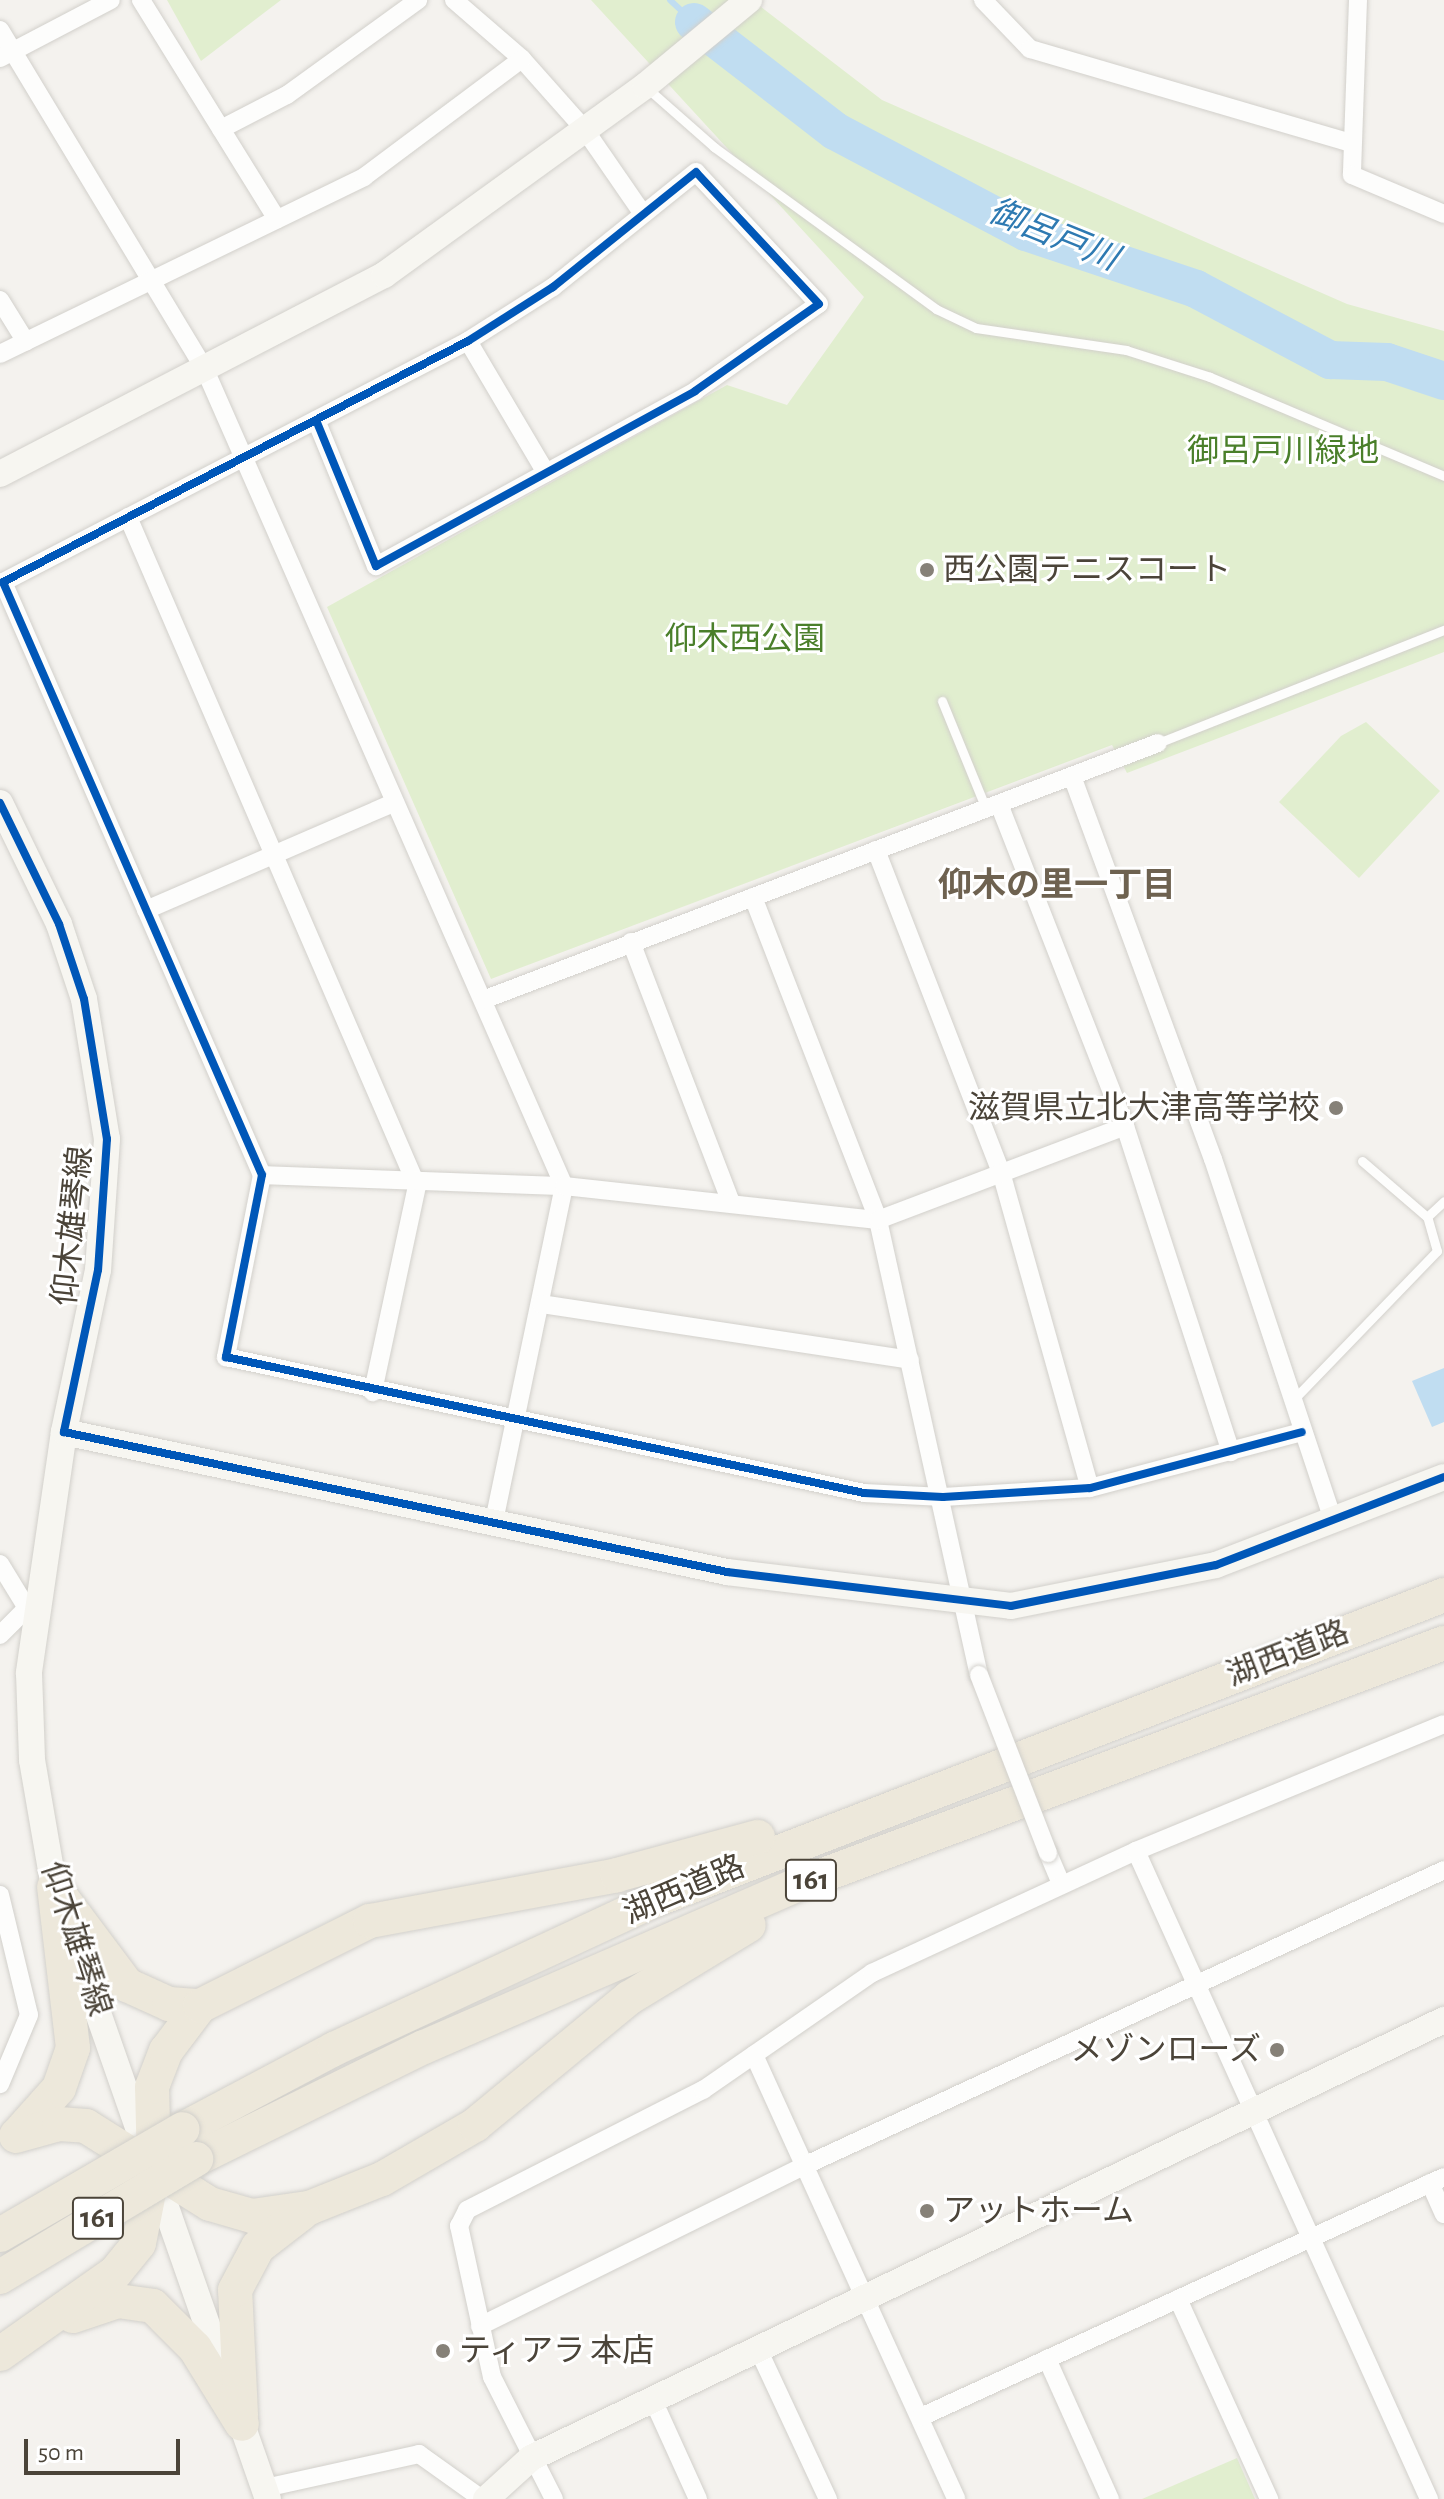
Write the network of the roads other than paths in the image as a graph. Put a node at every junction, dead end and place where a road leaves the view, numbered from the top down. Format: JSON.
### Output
{"nodes":[{"id":1,"x":111,"y":0,"type":"edge"},
{"id":2,"x":141,"y":0,"type":"edge"},
{"id":3,"x":418,"y":0,"type":"edge"},
{"id":4,"x":454,"y":0,"type":"edge"},
{"id":5,"x":749,"y":0,"type":"edge"},
{"id":6,"x":983,"y":0,"type":"edge"},
{"id":7,"x":1358,"y":0,"type":"edge"},
{"id":8,"x":0,"y":30,"type":"edge"},
{"id":9,"x":6,"y":55,"type":"edge"},
{"id":10,"x":522,"y":59,"type":"junction"},
{"id":11,"x":645,"y":86,"type":"junction"},
{"id":12,"x":221,"y":129,"type":"junction"},
{"id":13,"x":585,"y":130,"type":"junction"},
{"id":14,"x":1351,"y":143,"type":"junction"},
{"id":15,"x":643,"y":214,"type":"junction"},
{"id":16,"x":1444,"y":214,"type":"edge"},
{"id":17,"x":277,"y":219,"type":"junction"},
{"id":18,"x":153,"y":279,"type":"junction"},
{"id":19,"x":0,"y":300,"type":"edge"},
{"id":20,"x":468,"y":341,"type":"junction"},
{"id":21,"x":26,"y":342,"type":"junction"},
{"id":22,"x":0,"y":354,"type":"edge"},
{"id":23,"x":206,"y":372,"type":"junction"},
{"id":24,"x":316,"y":420,"type":"junction"},
{"id":25,"x":245,"y":456,"type":"junction"},
{"id":26,"x":546,"y":473,"type":"junction"},
{"id":27,"x":0,"y":474,"type":"edge"},
{"id":28,"x":1444,"y":476,"type":"edge"},
{"id":29,"x":128,"y":517,"type":"junction"},
{"id":30,"x":1444,"y":630,"type":"edge"},
{"id":31,"x":942,"y":701,"type":"dead end"},
{"id":32,"x":1158,"y":743,"type":"joint"},
{"id":33,"x":1072,"y":776,"type":"junction"},
{"id":34,"x":395,"y":802,"type":"junction"},
{"id":35,"x":0,"y":803,"type":"edge"},
{"id":36,"x":992,"y":806,"type":"junction"},
{"id":37,"x":876,"y":850,"type":"junction"},
{"id":38,"x":274,"y":854,"type":"junction"},
{"id":39,"x":753,"y":897,"type":"junction"},
{"id":40,"x":146,"y":910,"type":"junction"},
{"id":41,"x":631,"y":942,"type":"junction"},
{"id":42,"x":483,"y":1000,"type":"junction"},
{"id":43,"x":1125,"y":1126,"type":"junction"},
{"id":44,"x":1362,"y":1161,"type":"dead end"},
{"id":45,"x":1001,"y":1172,"type":"junction"},
{"id":46,"x":262,"y":1175,"type":"junction"},
{"id":47,"x":417,"y":1186,"type":"junction"},
{"id":48,"x":564,"y":1186,"type":"junction"},
{"id":49,"x":1444,"y":1201,"type":"edge"},
{"id":50,"x":731,"y":1203,"type":"junction"},
{"id":51,"x":1427,"y":1217,"type":"junction"},
{"id":52,"x":878,"y":1220,"type":"junction"},
{"id":53,"x":1440,"y":1252,"type":"edge"},
{"id":54,"x":541,"y":1304,"type":"junction"},
{"id":55,"x":910,"y":1360,"type":"junction"},
{"id":56,"x":373,"y":1392,"type":"junction"},
{"id":57,"x":1293,"y":1400,"type":"junction"},
{"id":58,"x":516,"y":1418,"type":"junction"},
{"id":59,"x":64,"y":1432,"type":"junction"},
{"id":60,"x":1302,"y":1432,"type":"junction"},
{"id":61,"x":1231,"y":1452,"type":"junction"},
{"id":62,"x":1444,"y":1477,"type":"edge"},
{"id":63,"x":1090,"y":1488,"type":"junction"},
{"id":64,"x":943,"y":1497,"type":"junction"},
{"id":65,"x":494,"y":1520,"type":"junction"},
{"id":66,"x":1333,"y":1520,"type":"junction"},
{"id":67,"x":0,"y":1564,"type":"edge"},
{"id":68,"x":1444,"y":1595,"type":"edge"},
{"id":69,"x":957,"y":1603,"type":"junction"},
{"id":70,"x":32,"y":1609,"type":"junction"},
{"id":71,"x":0,"y":1635,"type":"edge"},
{"id":72,"x":1444,"y":1643,"type":"edge"},
{"id":73,"x":1444,"y":1724,"type":"edge"},
{"id":74,"x":1078,"y":1734,"type":"junction"},
{"id":75,"x":1098,"y":1776,"type":"junction"},
{"id":76,"x":1136,"y":1851,"type":"junction"},
{"id":77,"x":1444,"y":1870,"type":"edge"},
{"id":78,"x":1061,"y":1884,"type":"junction"},
{"id":79,"x":54,"y":1887,"type":"junction"},
{"id":80,"x":0,"y":1895,"type":"edge"},
{"id":81,"x":1197,"y":1984,"type":"junction"},
{"id":82,"x":200,"y":2006,"type":"junction"},
{"id":83,"x":1444,"y":2020,"type":"edge"},
{"id":84,"x":754,"y":2055,"type":"junction"},
{"id":85,"x":0,"y":2084,"type":"edge"},
{"id":86,"x":1252,"y":2107,"type":"junction"},
{"id":87,"x":8,"y":2141,"type":"edge"},
{"id":88,"x":189,"y":2144,"type":"junction"},
{"id":89,"x":806,"y":2165,"type":"junction"},
{"id":90,"x":154,"y":2167,"type":"junction"},
{"id":91,"x":1437,"y":2180,"type":"edge"},
{"id":92,"x":309,"y":2208,"type":"junction"},
{"id":93,"x":1444,"y":2214,"type":"edge"},
{"id":94,"x":0,"y":2235,"type":"edge"},
{"id":95,"x":1311,"y":2238,"type":"junction"},
{"id":96,"x":0,"y":2277,"type":"edge"},
{"id":97,"x":865,"y":2297,"type":"junction"},
{"id":98,"x":1178,"y":2299,"type":"junction"},
{"id":99,"x":49,"y":2324,"type":"junction"},
{"id":100,"x":480,"y":2326,"type":"junction"},
{"id":101,"x":758,"y":2349,"type":"junction"},
{"id":102,"x":0,"y":2354,"type":"edge"},
{"id":103,"x":1047,"y":2359,"type":"junction"},
{"id":104,"x":653,"y":2400,"type":"junction"},
{"id":105,"x":921,"y":2417,"type":"junction"},
{"id":106,"x":242,"y":2424,"type":"junction"},
{"id":107,"x":531,"y":2458,"type":"junction"},
{"id":108,"x":266,"y":2493,"type":"edge"},
{"id":109,"x":484,"y":2499,"type":"edge"},
{"id":110,"x":554,"y":2499,"type":"edge"},
{"id":111,"x":698,"y":2499,"type":"edge"},
{"id":112,"x":828,"y":2499,"type":"edge"},
{"id":113,"x":956,"y":2499,"type":"edge"},
{"id":114,"x":1110,"y":2499,"type":"edge"},
{"id":115,"x":1269,"y":2499,"type":"edge"},
{"id":116,"x":1429,"y":2499,"type":"edge"}],
"edges":[{"from":1,"to":9,"type":"street"},
{"from":2,"to":12,"type":"street"},
{"from":3,"to":12,"type":"street"},
{"from":4,"to":10,"type":"street"},
{"from":5,"to":11,"type":"street"},
{"from":6,"to":14,"type":"street"},
{"from":7,"to":14,"type":"street"},
{"from":8,"to":9,"type":"street"},
{"from":9,"to":18,"type":"street"},
{"from":10,"to":13,"type":"street"},
{"from":10,"to":17,"type":"street"},
{"from":11,"to":13,"type":"street"},
{"from":11,"to":28,"type":"lane"},
{"from":12,"to":17,"type":"street"},
{"from":13,"to":15,"type":"street"},
{"from":13,"to":23,"type":"street"},
{"from":14,"to":16,"type":"street"},
{"from":15,"to":20,"type":"street"},
{"from":15,"to":26,"type":"street"},
{"from":17,"to":18,"type":"street"},
{"from":18,"to":21,"type":"street"},
{"from":18,"to":23,"type":"street"},
{"from":19,"to":21,"type":"street"},
{"from":20,"to":24,"type":"street"},
{"from":20,"to":26,"type":"street"},
{"from":21,"to":22,"type":"street"},
{"from":23,"to":25,"type":"street"},
{"from":23,"to":27,"type":"street"},
{"from":24,"to":25,"type":"street"},
{"from":24,"to":26,"type":"street"},
{"from":25,"to":29,"type":"street"},
{"from":25,"to":34,"type":"street"},
{"from":29,"to":38,"type":"street"},
{"from":29,"to":40,"type":"street"},
{"from":30,"to":32,"type":"lane"},
{"from":31,"to":36,"type":"lane"},
{"from":32,"to":33,"type":"street"},
{"from":33,"to":36,"type":"street"},
{"from":33,"to":57,"type":"street"},
{"from":34,"to":38,"type":"street"},
{"from":34,"to":42,"type":"street"},
{"from":35,"to":59,"type":"street","name":"仰木雄琴線"},
{"from":36,"to":37,"type":"street"},
{"from":36,"to":43,"type":"street"},
{"from":37,"to":39,"type":"street"},
{"from":37,"to":45,"type":"street"},
{"from":38,"to":40,"type":"street"},
{"from":38,"to":47,"type":"street"},
{"from":39,"to":41,"type":"street"},
{"from":39,"to":52,"type":"street"},
{"from":40,"to":46,"type":"street"},
{"from":41,"to":42,"type":"street"},
{"from":41,"to":50,"type":"street"},
{"from":42,"to":48,"type":"street"},
{"from":43,"to":45,"type":"street"},
{"from":43,"to":61,"type":"street"},
{"from":44,"to":51,"type":"lane"},
{"from":45,"to":52,"type":"street"},
{"from":45,"to":63,"type":"street"},
{"from":46,"to":47,"type":"street"},
{"from":46,"to":56,"type":"street"},
{"from":47,"to":48,"type":"street"},
{"from":47,"to":56,"type":"street"},
{"from":48,"to":50,"type":"street"},
{"from":48,"to":54,"type":"street"},
{"from":49,"to":51,"type":"lane"},
{"from":50,"to":52,"type":"street"},
{"from":51,"to":53,"type":"lane"},
{"from":52,"to":55,"type":"street"},
{"from":53,"to":57,"type":"lane"},
{"from":54,"to":55,"type":"street"},
{"from":54,"to":58,"type":"street"},
{"from":55,"to":64,"type":"street"},
{"from":56,"to":58,"type":"street"},
{"from":57,"to":60,"type":"street"},
{"from":58,"to":64,"type":"street"},
{"from":58,"to":65,"type":"street"},
{"from":59,"to":65,"type":"street"},
{"from":59,"to":70,"type":"street","name":"仰木雄琴線"},
{"from":60,"to":61,"type":"street"},
{"from":60,"to":66,"type":"street"},
{"from":61,"to":63,"type":"street"},
{"from":62,"to":66,"type":"street"},
{"from":63,"to":64,"type":"street"},
{"from":64,"to":69,"type":"street"},
{"from":65,"to":69,"type":"street"},
{"from":66,"to":69,"type":"street"},
{"from":67,"to":70,"type":"street"},
{"from":68,"to":74,"type":"highway","name":"湖西道路","number":"161"},
{"from":69,"to":78,"type":"street","bridge":true},
{"from":70,"to":71,"type":"street"},
{"from":70,"to":79,"type":"street","name":"仰木雄琴線"},
{"from":72,"to":75,"type":"highway","name":"湖西道路","number":"161"},
{"from":73,"to":76,"type":"street"},
{"from":74,"to":82,"type":"highway"},
{"from":74,"to":88,"type":"highway","name":"湖西道路","number":"161"},
{"from":75,"to":88,"type":"highway","name":"湖西道路","number":"161"},
{"from":75,"to":92,"type":"highway"},
{"from":76,"to":78,"type":"street"},
{"from":76,"to":81,"type":"street"},
{"from":77,"to":81,"type":"street"},
{"from":78,"to":84,"type":"street"},
{"from":79,"to":82,"type":"highway"},
{"from":79,"to":87,"type":"highway"},
{"from":79,"to":90,"type":"street","name":"仰木雄琴線"},
{"from":80,"to":85,"type":"street"},
{"from":81,"to":86,"type":"street"},
{"from":81,"to":89,"type":"street"},
{"from":82,"to":90,"type":"highway"},
{"from":83,"to":86,"type":"street"},
{"from":84,"to":89,"type":"street"},
{"from":84,"to":100,"type":"street"},
{"from":86,"to":95,"type":"street"},
{"from":86,"to":97,"type":"street"},
{"from":87,"to":90,"type":"highway"},
{"from":88,"to":94,"type":"highway","name":"湖西道路","number":"161","bridge":true},
{"from":88,"to":96,"type":"highway","name":"湖西道路","number":"161","bridge":true},
{"from":89,"to":97,"type":"street"},
{"from":89,"to":100,"type":"street"},
{"from":90,"to":92,"type":"highway"},
{"from":90,"to":99,"type":"highway"},
{"from":90,"to":106,"type":"street","name":"仰木雄琴線"},
{"from":91,"to":93,"type":"street"},
{"from":91,"to":95,"type":"street"},
{"from":92,"to":106,"type":"highway"},
{"from":95,"to":98,"type":"street"},
{"from":95,"to":116,"type":"street"},
{"from":97,"to":101,"type":"street"},
{"from":97,"to":105,"type":"street"},
{"from":98,"to":103,"type":"street"},
{"from":98,"to":115,"type":"street"},
{"from":99,"to":102,"type":"highway"},
{"from":99,"to":106,"type":"highway"},
{"from":100,"to":107,"type":"street"},
{"from":101,"to":104,"type":"street"},
{"from":101,"to":112,"type":"street"},
{"from":103,"to":105,"type":"street"},
{"from":103,"to":114,"type":"street"},
{"from":104,"to":107,"type":"street"},
{"from":104,"to":111,"type":"street"},
{"from":105,"to":113,"type":"street"},
{"from":106,"to":108,"type":"street","name":"仰木雄琴線"},
{"from":107,"to":109,"type":"street"},
{"from":107,"to":110,"type":"street"},
{"from":108,"to":109,"type":"street"}]}
